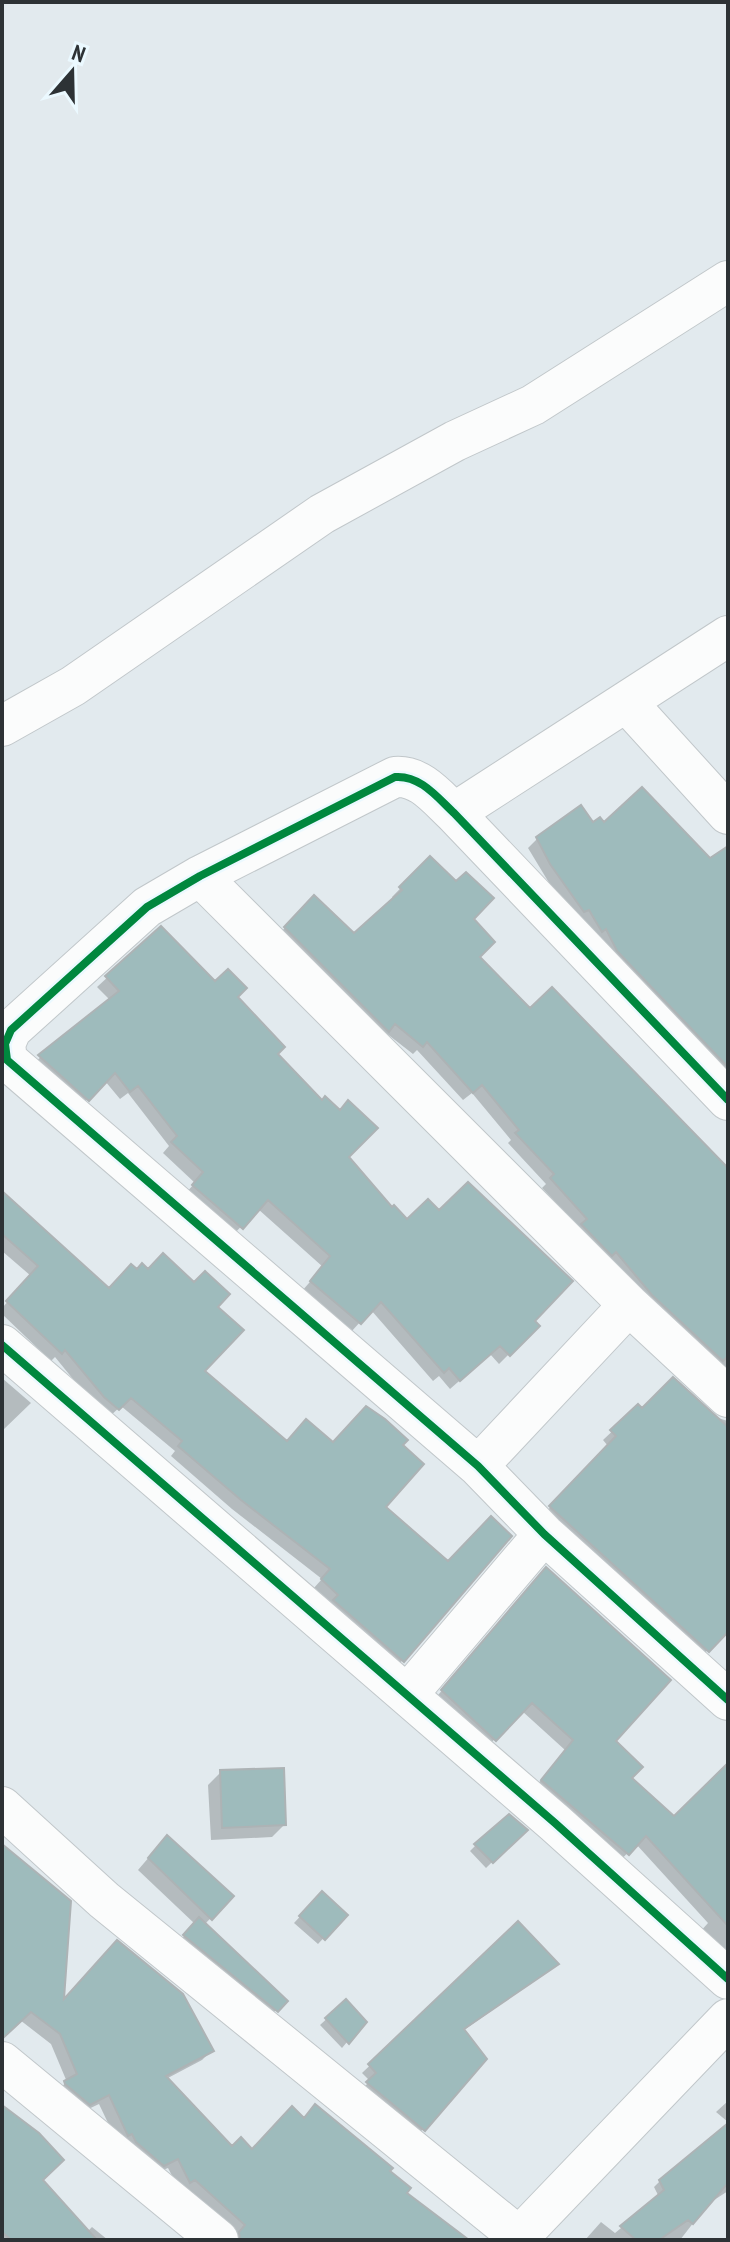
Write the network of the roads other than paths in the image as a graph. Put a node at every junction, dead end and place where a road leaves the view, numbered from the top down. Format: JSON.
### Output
{"nodes":[{"id":1,"x":728,"y":281,"type":"edge"},
{"id":2,"x":728,"y":636,"type":"edge"},
{"id":3,"x":628,"y":704,"type":"junction"},
{"id":4,"x":2,"y":726,"type":"edge"},
{"id":5,"x":454,"y":813,"type":"junction"},
{"id":6,"x":728,"y":814,"type":"edge"},
{"id":7,"x":200,"y":876,"type":"junction"},
{"id":8,"x":728,"y":1100,"type":"edge"},
{"id":9,"x":629,"y":1305,"type":"junction"},
{"id":10,"x":2,"y":1345,"type":"edge"},
{"id":11,"x":728,"y":1397,"type":"edge"},
{"id":12,"x":478,"y":1466,"type":"junction"},
{"id":13,"x":544,"y":1534,"type":"junction"},
{"id":14,"x":724,"y":1688,"type":"edge"},
{"id":15,"x":407,"y":1695,"type":"junction"},
{"id":16,"x":2,"y":1807,"type":"edge"},
{"id":17,"x":728,"y":1979,"type":"edge"},
{"id":18,"x":728,"y":2019,"type":"edge"},
{"id":19,"x":2,"y":2062,"type":"edge"},
{"id":20,"x":521,"y":2238,"type":"edge"},
{"id":21,"x":218,"y":2240,"type":"edge"}],
"edges":[{"from":1,"to":4,"type":"street"},
{"from":2,"to":3,"type":"street"},
{"from":3,"to":5,"type":"street"},
{"from":3,"to":6,"type":"street"},
{"from":5,"to":7,"type":"street"},
{"from":5,"to":8,"type":"street"},
{"from":7,"to":9,"type":"street"},
{"from":7,"to":12,"type":"street"},
{"from":9,"to":11,"type":"street"},
{"from":9,"to":12,"type":"street"},
{"from":10,"to":15,"type":"street"},
{"from":12,"to":13,"type":"street"},
{"from":13,"to":14,"type":"street"},
{"from":13,"to":15,"type":"street"},
{"from":15,"to":17,"type":"street"},
{"from":16,"to":20,"type":"street"},
{"from":18,"to":20,"type":"street"},
{"from":19,"to":21,"type":"street"}]}
